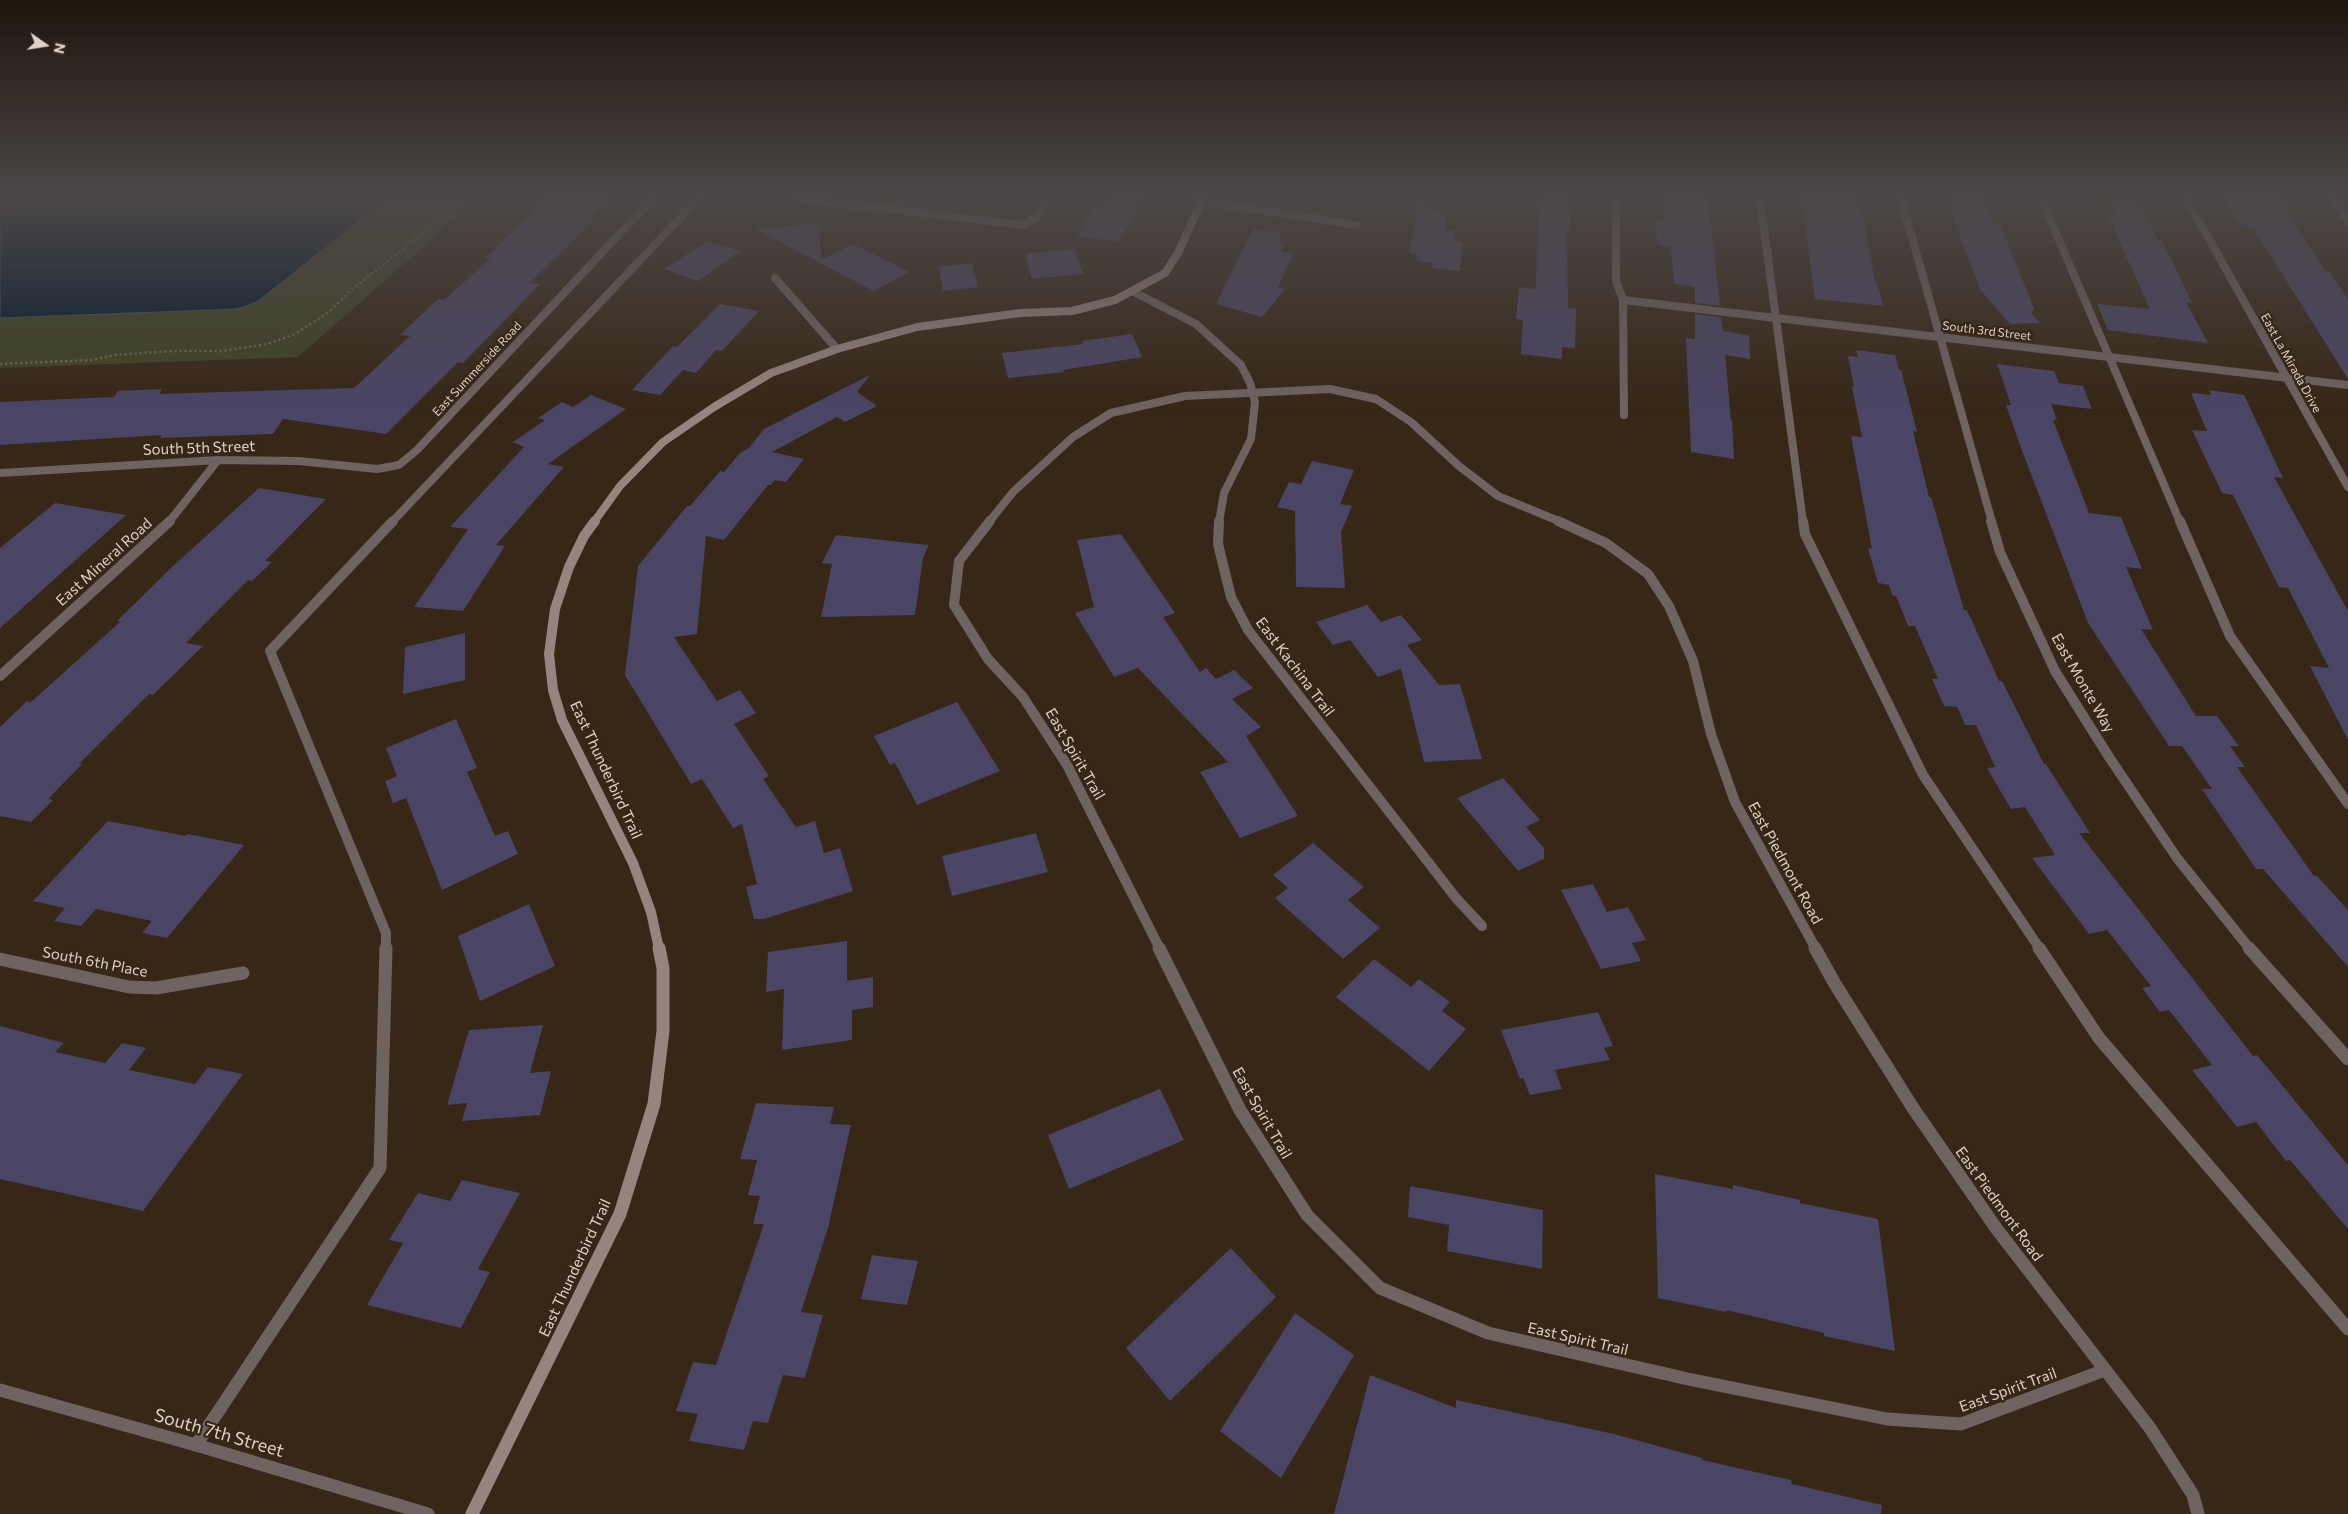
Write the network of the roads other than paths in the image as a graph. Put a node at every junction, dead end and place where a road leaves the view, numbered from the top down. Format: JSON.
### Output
{"nodes":[{"id":1,"x":587,"y":269,"type":"edge"},
{"id":2,"x":632,"y":269,"type":"edge"},
{"id":3,"x":1168,"y":269,"type":"edge"},
{"id":4,"x":1616,"y":269,"type":"edge"},
{"id":5,"x":1769,"y":269,"type":"edge"},
{"id":6,"x":1921,"y":269,"type":"edge"},
{"id":7,"x":2071,"y":269,"type":"edge"},
{"id":8,"x":2226,"y":269,"type":"edge"},
{"id":9,"x":775,"y":278,"type":"dead end"},
{"id":10,"x":1134,"y":292,"type":"junction"},
{"id":11,"x":1623,"y":300,"type":"junction"},
{"id":12,"x":1776,"y":318,"type":"junction"},
{"id":13,"x":1940,"y":337,"type":"junction"},
{"id":14,"x":837,"y":349,"type":"junction"},
{"id":15,"x":2108,"y":356,"type":"junction"},
{"id":16,"x":2287,"y":378,"type":"junction"},
{"id":17,"x":2348,"y":385,"type":"edge"},
{"id":18,"x":1253,"y":394,"type":"junction"},
{"id":19,"x":1624,"y":415,"type":"dead end"},
{"id":20,"x":218,"y":460,"type":"junction"},
{"id":21,"x":399,"y":465,"type":"joint"},
{"id":22,"x":0,"y":473,"type":"edge"},
{"id":23,"x":2348,"y":486,"type":"edge"},
{"id":24,"x":0,"y":676,"type":"edge"},
{"id":25,"x":2348,"y":804,"type":"edge"},
{"id":26,"x":1482,"y":926,"type":"dead end"},
{"id":27,"x":0,"y":959,"type":"edge"},
{"id":28,"x":243,"y":973,"type":"dead end"},
{"id":29,"x":2348,"y":1059,"type":"edge"},
{"id":30,"x":2348,"y":1329,"type":"edge"},
{"id":31,"x":2105,"y":1370,"type":"junction"},
{"id":32,"x":0,"y":1390,"type":"edge"},
{"id":33,"x":196,"y":1445,"type":"junction"},
{"id":34,"x":428,"y":1514,"type":"edge"},
{"id":35,"x":472,"y":1514,"type":"edge"},
{"id":36,"x":2198,"y":1514,"type":"edge"}],
"edges":[{"from":1,"to":21,"type":"street","name":"East Summerside Road"},
{"from":2,"to":33,"type":"street"},
{"from":3,"to":10,"type":"street","name":"East Thunderbird Trail"},
{"from":4,"to":11,"type":"street"},
{"from":5,"to":12,"type":"street"},
{"from":6,"to":13,"type":"street","name":"East Monte Way"},
{"from":7,"to":15,"type":"street"},
{"from":8,"to":16,"type":"street","name":"East La Mirada Drive"},
{"from":9,"to":14,"type":"street"},
{"from":10,"to":14,"type":"street","name":"East Thunderbird Trail"},
{"from":10,"to":18,"type":"street","name":"East Kachina Trail"},
{"from":11,"to":12,"type":"street","name":"South 3rd Street"},
{"from":11,"to":19,"type":"street"},
{"from":12,"to":13,"type":"street","name":"South 3rd Street"},
{"from":12,"to":30,"type":"street"},
{"from":13,"to":15,"type":"street","name":"South 3rd Street"},
{"from":13,"to":29,"type":"street","name":"East Monte Way"},
{"from":14,"to":35,"type":"street","name":"East Thunderbird Trail"},
{"from":15,"to":16,"type":"street","name":"South 3rd Street"},
{"from":15,"to":25,"type":"street"},
{"from":16,"to":17,"type":"street","name":"South 3rd Street"},
{"from":16,"to":23,"type":"street","name":"East La Mirada Drive"},
{"from":18,"to":26,"type":"street","name":"East Kachina Trail"},
{"from":18,"to":31,"type":"street","name":"East Piedmont Road"},
{"from":18,"to":31,"type":"street","name":"East Spirit Trail"},
{"from":20,"to":21,"type":"street","name":"South 5th Street"},
{"from":20,"to":22,"type":"street","name":"South 5th Street"},
{"from":20,"to":24,"type":"street","name":"East Mineral Road"},
{"from":27,"to":28,"type":"street","name":"South 6th Place"},
{"from":31,"to":36,"type":"street","name":"East Piedmont Road"},
{"from":32,"to":33,"type":"street","name":"South 7th Street"},
{"from":33,"to":34,"type":"street","name":"South 7th Street"}]}
